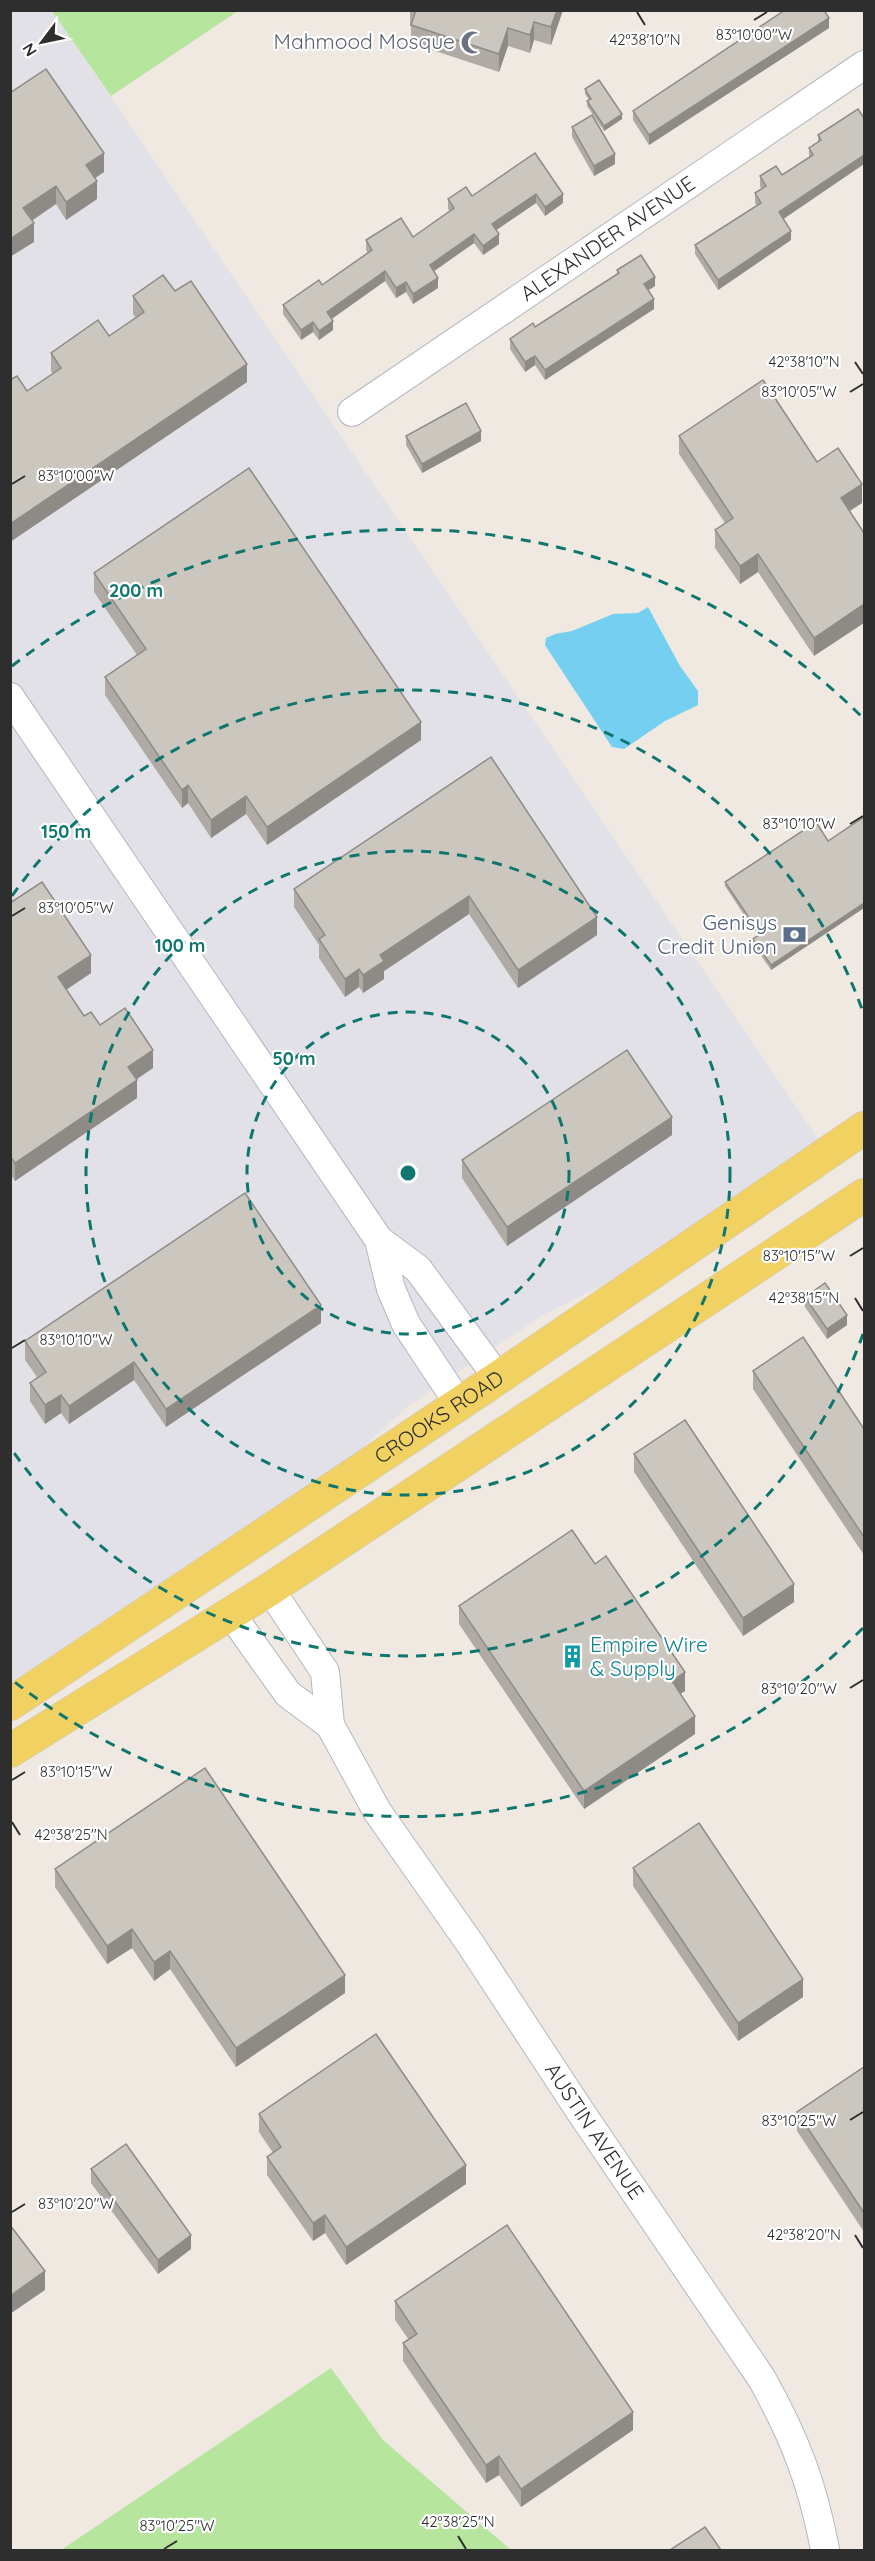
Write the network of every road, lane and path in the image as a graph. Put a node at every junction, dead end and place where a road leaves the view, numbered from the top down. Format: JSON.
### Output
{"nodes":[{"id":1,"x":864,"y":65,"type":"edge"},
{"id":2,"x":352,"y":412,"type":"dead end"},
{"id":3,"x":10,"y":697,"type":"edge"},
{"id":4,"x":864,"y":1128,"type":"edge"},
{"id":5,"x":864,"y":1195,"type":"edge"},
{"id":6,"x":379,"y":1240,"type":"junction"},
{"id":7,"x":649,"y":1274,"type":"junction"},
{"id":8,"x":651,"y":1338,"type":"junction"},
{"id":9,"x":498,"y":1378,"type":"junction"},
{"id":10,"x":459,"y":1404,"type":"junction"},
{"id":11,"x":485,"y":1448,"type":"junction"},
{"id":12,"x":248,"y":1545,"type":"junction"},
{"id":13,"x":270,"y":1589,"type":"junction"},
{"id":14,"x":231,"y":1614,"type":"junction"},
{"id":15,"x":10,"y":1704,"type":"edge"},
{"id":16,"x":330,"y":1725,"type":"junction"},
{"id":17,"x":10,"y":1751,"type":"edge"},
{"id":18,"x":825,"y":2550,"type":"edge"}],
"edges":[{"from":1,"to":2,"type":"street","name":"ALEXANDER AVENUE"},
{"from":3,"to":6,"type":"street"},
{"from":4,"to":7,"type":"main road","name":"CROOKS ROAD"},
{"from":5,"to":8,"type":"main road"},
{"from":6,"to":9,"type":"street"},
{"from":6,"to":10,"type":"street"},
{"from":7,"to":8,"type":"main road"},
{"from":7,"to":9,"type":"main road","name":"CROOKS ROAD"},
{"from":8,"to":11,"type":"main road"},
{"from":9,"to":10,"type":"main road","name":"CROOKS ROAD"},
{"from":9,"to":11,"type":"main road"},
{"from":10,"to":12,"type":"main road","name":"CROOKS ROAD"},
{"from":11,"to":13,"type":"main road"},
{"from":12,"to":14,"type":"main road"},
{"from":12,"to":15,"type":"main road","name":"CROOKS ROAD"},
{"from":13,"to":14,"type":"main road"},
{"from":13,"to":16,"type":"street","name":"AUSTIN AVENUE"},
{"from":14,"to":16,"type":"street","name":"AUSTIN AVENUE"},
{"from":14,"to":17,"type":"main road"},
{"from":16,"to":18,"type":"street","name":"AUSTIN AVENUE"}]}
